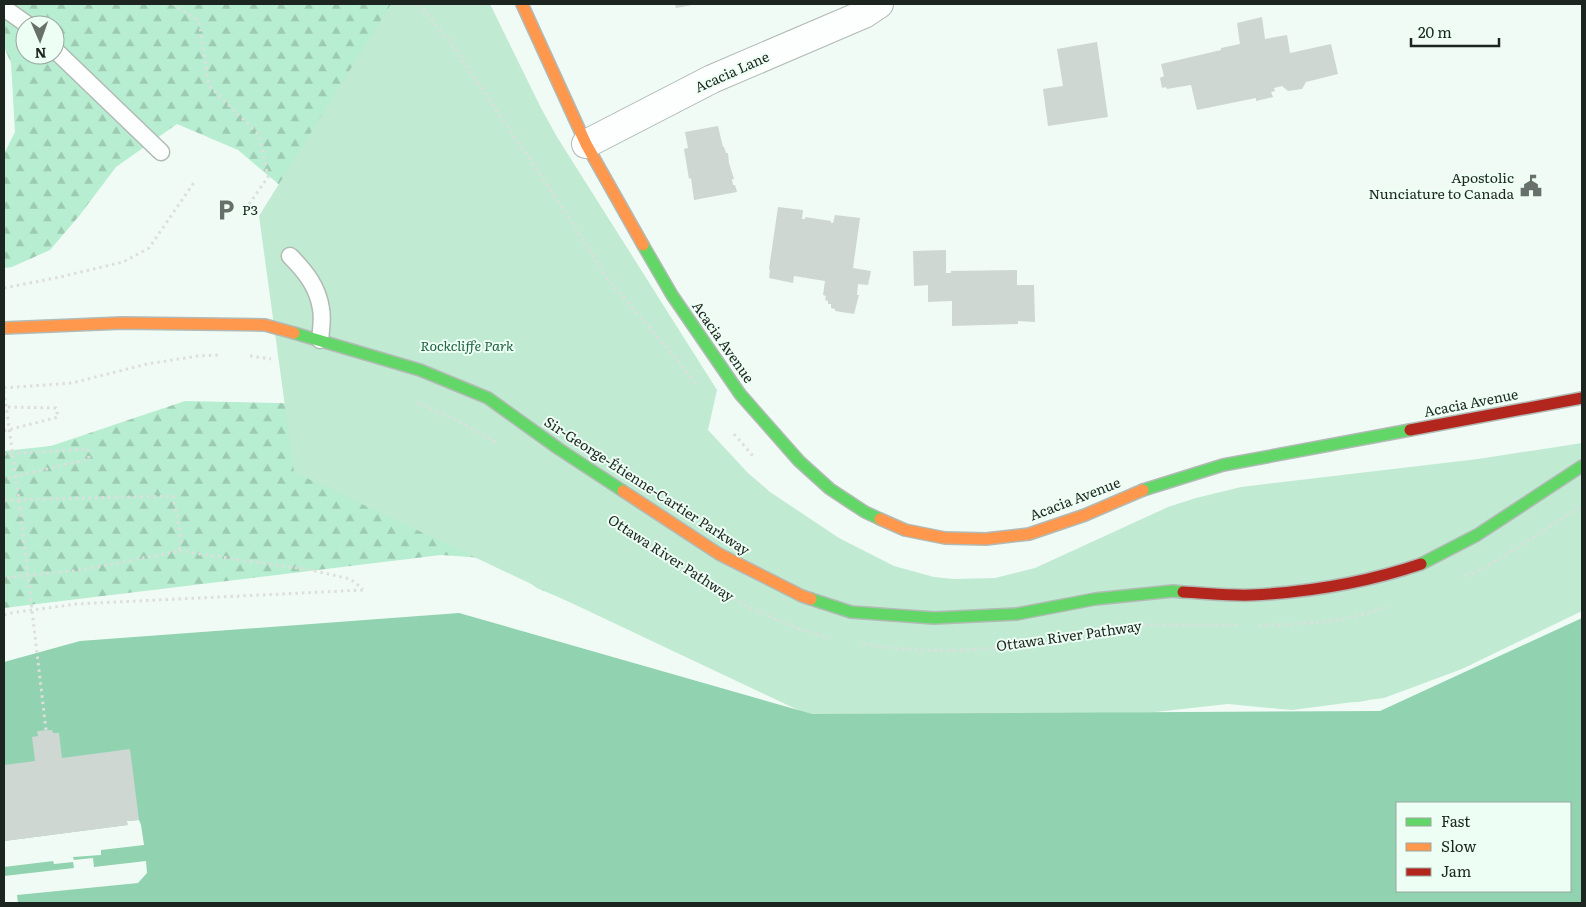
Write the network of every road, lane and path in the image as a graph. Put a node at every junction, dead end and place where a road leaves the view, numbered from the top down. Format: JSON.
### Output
{"nodes":[{"id":1,"x":173,"y":4,"type":"edge"},
{"id":2,"x":522,"y":4,"type":"edge"},
{"id":3,"x":879,"y":4,"type":"edge"},
{"id":4,"x":4,"y":8,"type":"edge"},
{"id":5,"x":15,"y":16,"type":"edge"},
{"id":6,"x":65,"y":60,"type":"edge"},
{"id":7,"x":586,"y":144,"type":"junction"},
{"id":8,"x":161,"y":152,"type":"dead end"},
{"id":9,"x":194,"y":181,"type":"dead end"},
{"id":10,"x":240,"y":217,"type":"dead end"},
{"id":11,"x":290,"y":256,"type":"dead end"},
{"id":12,"x":4,"y":288,"type":"edge"},
{"id":13,"x":4,"y":328,"type":"edge"},
{"id":14,"x":320,"y":340,"type":"junction"},
{"id":15,"x":227,"y":355,"type":"dead end"},
{"id":16,"x":247,"y":355,"type":"dead end"},
{"id":17,"x":276,"y":360,"type":"dead end"},
{"id":18,"x":4,"y":389,"type":"edge"},
{"id":19,"x":1582,"y":398,"type":"edge"},
{"id":20,"x":412,"y":400,"type":"dead end"},
{"id":21,"x":6,"y":407,"type":"junction"},
{"id":22,"x":10,"y":430,"type":"junction"},
{"id":23,"x":4,"y":431,"type":"edge"},
{"id":24,"x":505,"y":448,"type":"dead end"},
{"id":25,"x":12,"y":453,"type":"junction"},
{"id":26,"x":4,"y":454,"type":"edge"},
{"id":27,"x":1582,"y":466,"type":"edge"},
{"id":28,"x":16,"y":476,"type":"junction"},
{"id":29,"x":4,"y":479,"type":"edge"},
{"id":30,"x":19,"y":499,"type":"junction"},
{"id":31,"x":4,"y":500,"type":"edge"},
{"id":32,"x":1582,"y":506,"type":"edge"},
{"id":33,"x":641,"y":540,"type":"dead end"},
{"id":34,"x":180,"y":551,"type":"junction"},
{"id":35,"x":4,"y":578,"type":"edge"},
{"id":36,"x":1458,"y":580,"type":"dead end"},
{"id":37,"x":1395,"y":605,"type":"dead end"},
{"id":38,"x":4,"y":615,"type":"edge"},
{"id":39,"x":1242,"y":625,"type":"dead end"},
{"id":40,"x":1251,"y":625,"type":"dead end"},
{"id":41,"x":834,"y":639,"type":"dead end"},
{"id":42,"x":1047,"y":640,"type":"dead end"},
{"id":43,"x":860,"y":644,"type":"dead end"},
{"id":44,"x":1018,"y":644,"type":"dead end"},
{"id":45,"x":46,"y":730,"type":"dead end"}],
"edges":[{"from":1,"to":10,"type":"path"},
{"from":2,"to":7,"type":"main road","name":"Acacia Avenue"},
{"from":3,"to":7,"type":"street","name":"Acacia Lane"},
{"from":4,"to":5,"type":"lane"},
{"from":6,"to":8,"type":"lane"},
{"from":7,"to":19,"type":"main road","name":"Acacia Avenue"},
{"from":9,"to":12,"type":"path"},
{"from":11,"to":14,"type":"lane"},
{"from":13,"to":14,"type":"main road","name":"Sir-George-Étienne-Cartier Parkway"},
{"from":14,"to":27,"type":"main road","name":"Sir-George-Étienne-Cartier Parkway"},
{"from":15,"to":18,"type":"path"},
{"from":16,"to":17,"type":"path"},
{"from":18,"to":21,"type":"path"},
{"from":20,"to":24,"type":"path"},
{"from":21,"to":22,"type":"path"},
{"from":21,"to":22,"type":"path"},
{"from":22,"to":23,"type":"path"},
{"from":22,"to":25,"type":"path"},
{"from":25,"to":26,"type":"path"},
{"from":25,"to":28,"type":"path"},
{"from":25,"to":28,"type":"path"},
{"from":28,"to":29,"type":"path"},
{"from":28,"to":30,"type":"path"},
{"from":30,"to":31,"type":"path"},
{"from":30,"to":34,"type":"path"},
{"from":30,"to":45,"type":"path","bridge":true},
{"from":32,"to":36,"type":"path"},
{"from":33,"to":41,"type":"path","name":"Ottawa River Pathway"},
{"from":34,"to":35,"type":"path"},
{"from":34,"to":38,"type":"path"},
{"from":37,"to":40,"type":"path"},
{"from":39,"to":42,"type":"path","name":"Ottawa River Pathway"},
{"from":43,"to":44,"type":"path","name":"Ottawa River Pathway"}]}
